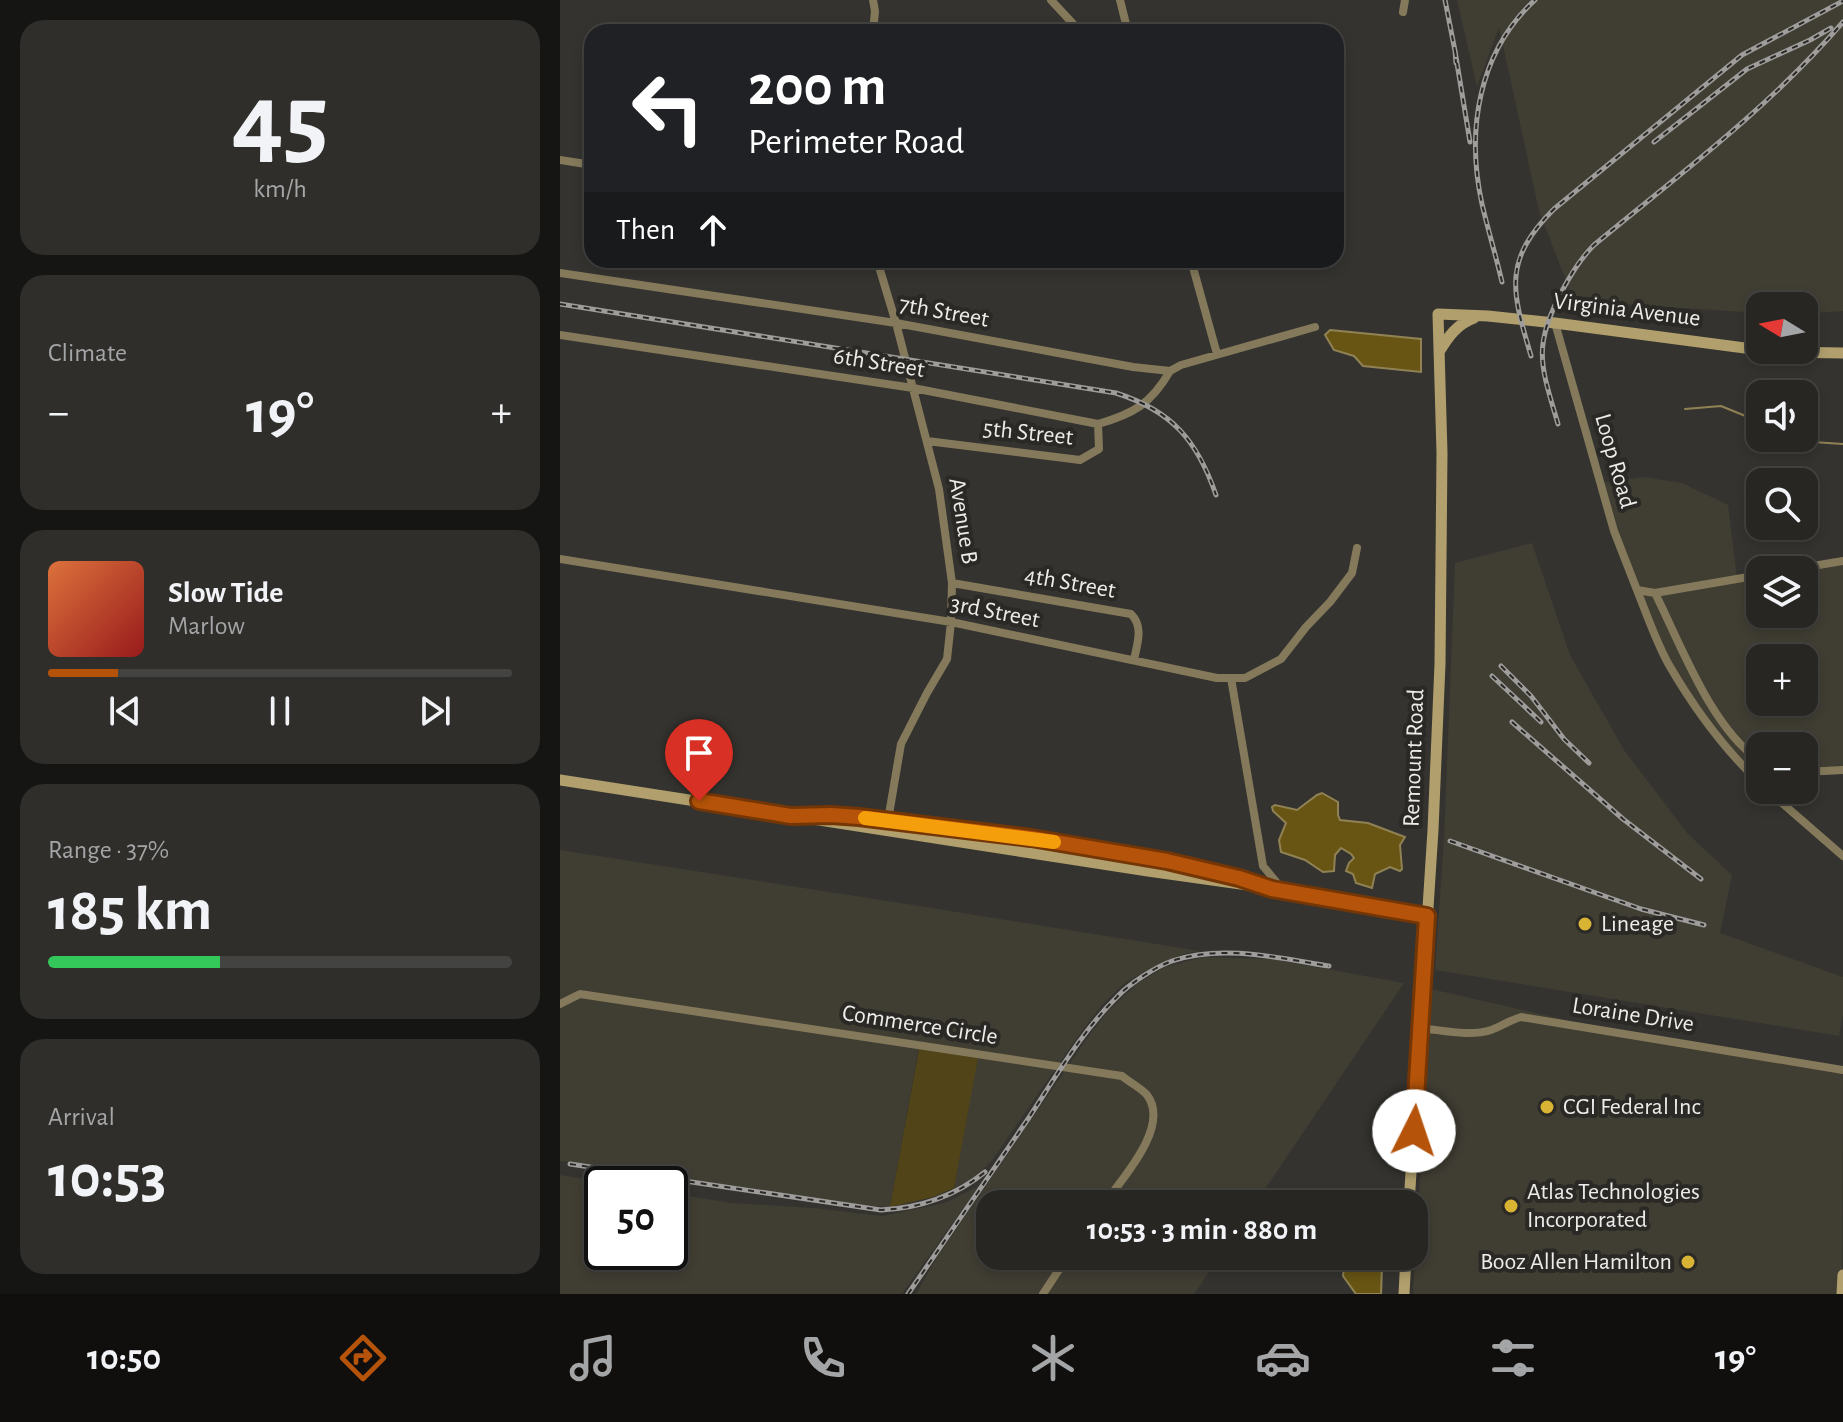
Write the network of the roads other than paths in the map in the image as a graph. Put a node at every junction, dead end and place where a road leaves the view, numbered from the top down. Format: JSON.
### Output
{"nodes":[{"id":1,"x":873,"y":0,"type":"edge"},
{"id":2,"x":1051,"y":0,"type":"edge"},
{"id":3,"x":1120,"y":0,"type":"edge"},
{"id":4,"x":1405,"y":0,"type":"edge"},
{"id":5,"x":1403,"y":12,"type":"dead end"},
{"id":6,"x":874,"y":24,"type":"edge"},
{"id":7,"x":1073,"y":24,"type":"edge"},
{"id":8,"x":1126,"y":24,"type":"edge"},
{"id":9,"x":560,"y":160,"type":"edge"},
{"id":10,"x":584,"y":164,"type":"edge"},
{"id":11,"x":879,"y":268,"type":"edge"},
{"id":12,"x":1193,"y":268,"type":"edge"},
{"id":13,"x":560,"y":273,"type":"edge"},
{"id":14,"x":1438,"y":310,"type":"joint"},
{"id":15,"x":1484,"y":316,"type":"junction"},
{"id":16,"x":896,"y":323,"type":"junction"},
{"id":17,"x":1555,"y":323,"type":"junction"},
{"id":18,"x":1315,"y":327,"type":"dead end"},
{"id":19,"x":560,"y":335,"type":"edge"},
{"id":20,"x":1746,"y":348,"type":"edge"},
{"id":21,"x":1438,"y":353,"type":"junction"},
{"id":22,"x":1818,"y":353,"type":"edge"},
{"id":23,"x":1843,"y":353,"type":"edge"},
{"id":24,"x":1217,"y":354,"type":"junction"},
{"id":25,"x":1170,"y":371,"type":"junction"},
{"id":26,"x":913,"y":388,"type":"junction"},
{"id":27,"x":1098,"y":424,"type":"junction"},
{"id":28,"x":927,"y":441,"type":"junction"},
{"id":29,"x":1357,"y":548,"type":"dead end"},
{"id":30,"x":560,"y":559,"type":"edge"},
{"id":31,"x":1843,"y":561,"type":"edge"},
{"id":32,"x":1818,"y":565,"type":"edge"},
{"id":33,"x":1746,"y":577,"type":"edge"},
{"id":34,"x":952,"y":583,"type":"junction"},
{"id":35,"x":1637,"y":590,"type":"junction"},
{"id":36,"x":1655,"y":593,"type":"junction"},
{"id":37,"x":951,"y":622,"type":"junction"},
{"id":38,"x":1134,"y":660,"type":"junction"},
{"id":39,"x":1231,"y":678,"type":"junction"},
{"id":40,"x":1746,"y":748,"type":"edge"},
{"id":41,"x":1746,"y":770,"type":"edge"},
{"id":42,"x":1843,"y":770,"type":"edge"},
{"id":43,"x":1818,"y":771,"type":"edge"},
{"id":44,"x":560,"y":780,"type":"edge"},
{"id":45,"x":1783,"y":804,"type":"edge"},
{"id":46,"x":887,"y":825,"type":"junction"},
{"id":47,"x":1105,"y":851,"type":"junction"},
{"id":48,"x":1843,"y":856,"type":"edge"},
{"id":49,"x":1104,"y":864,"type":"junction"},
{"id":50,"x":1278,"y":890,"type":"junction"},
{"id":51,"x":1427,"y":916,"type":"junction"},
{"id":52,"x":560,"y":1004,"type":"edge"},
{"id":53,"x":1419,"y":1028,"type":"junction"},
{"id":54,"x":1843,"y":1070,"type":"edge"},
{"id":55,"x":1114,"y":1190,"type":"edge"},
{"id":56,"x":1410,"y":1190,"type":"edge"},
{"id":57,"x":1059,"y":1270,"type":"edge"},
{"id":58,"x":1405,"y":1270,"type":"edge"},
{"id":59,"x":1843,"y":1275,"type":"edge"},
{"id":60,"x":1043,"y":1294,"type":"edge"},
{"id":61,"x":1404,"y":1294,"type":"edge"},
{"id":62,"x":1842,"y":1294,"type":"edge"}],
"edges":[{"from":1,"to":6,"type":"street"},
{"from":2,"to":7,"type":"street"},
{"from":3,"to":8,"type":"street"},
{"from":4,"to":5,"type":"street"},
{"from":9,"to":10,"type":"street"},
{"from":11,"to":16,"type":"street","name":"Avenue B"},
{"from":12,"to":24,"type":"street"},
{"from":13,"to":16,"type":"street","name":"7th Street"},
{"from":14,"to":15,"type":"main road","name":"Virginia Avenue"},
{"from":14,"to":21,"type":"main road","name":"Remount Road"},
{"from":15,"to":17,"type":"main road","name":"Virginia Avenue"},
{"from":15,"to":21,"type":"main road"},
{"from":16,"to":25,"type":"street","name":"7th Street"},
{"from":16,"to":26,"type":"street","name":"Avenue B"},
{"from":17,"to":20,"type":"main road","name":"Virginia Avenue"},
{"from":17,"to":35,"type":"street","name":"Loop Road"},
{"from":18,"to":24,"type":"street","name":"7th Street"},
{"from":19,"to":26,"type":"street","name":"6th Street"},
{"from":21,"to":51,"type":"main road","name":"Remount Road"},
{"from":22,"to":23,"type":"main road","name":"Virginia Avenue"},
{"from":24,"to":25,"type":"street","name":"7th Street"},
{"from":25,"to":27,"type":"street"},
{"from":26,"to":27,"type":"street","name":"6th Street"},
{"from":26,"to":28,"type":"street","name":"Avenue B"},
{"from":27,"to":28,"type":"street","name":"5th Street"},
{"from":28,"to":34,"type":"street","name":"Avenue B"},
{"from":29,"to":39,"type":"street","name":"3rd Street"},
{"from":30,"to":37,"type":"street","name":"3rd Street"},
{"from":31,"to":32,"type":"street"},
{"from":33,"to":36,"type":"street"},
{"from":34,"to":37,"type":"street","name":"Avenue B"},
{"from":34,"to":38,"type":"street","name":"4th Street"},
{"from":35,"to":36,"type":"street"},
{"from":35,"to":41,"type":"street","name":"Loop Road"},
{"from":36,"to":40,"type":"street"},
{"from":37,"to":38,"type":"street","name":"3rd Street"},
{"from":37,"to":46,"type":"street","name":"Avenue B"},
{"from":38,"to":39,"type":"street","name":"3rd Street"},
{"from":39,"to":50,"type":"street"},
{"from":42,"to":43,"type":"street"},
{"from":44,"to":46,"type":"main road"},
{"from":45,"to":48,"type":"street"},
{"from":46,"to":47,"type":"main road"},
{"from":46,"to":49,"type":"main road"},
{"from":47,"to":49,"type":"main road"},
{"from":47,"to":50,"type":"main road"},
{"from":49,"to":50,"type":"main road"},
{"from":50,"to":51,"type":"main road"},
{"from":51,"to":53,"type":"main road","name":"Remount Road"},
{"from":52,"to":55,"type":"street","name":"Commerce Circle"},
{"from":53,"to":54,"type":"street","name":"Loraine Drive"},
{"from":53,"to":56,"type":"main road","name":"Remount Road"},
{"from":57,"to":60,"type":"street"},
{"from":58,"to":61,"type":"main road"},
{"from":59,"to":62,"type":"main road"}]}
